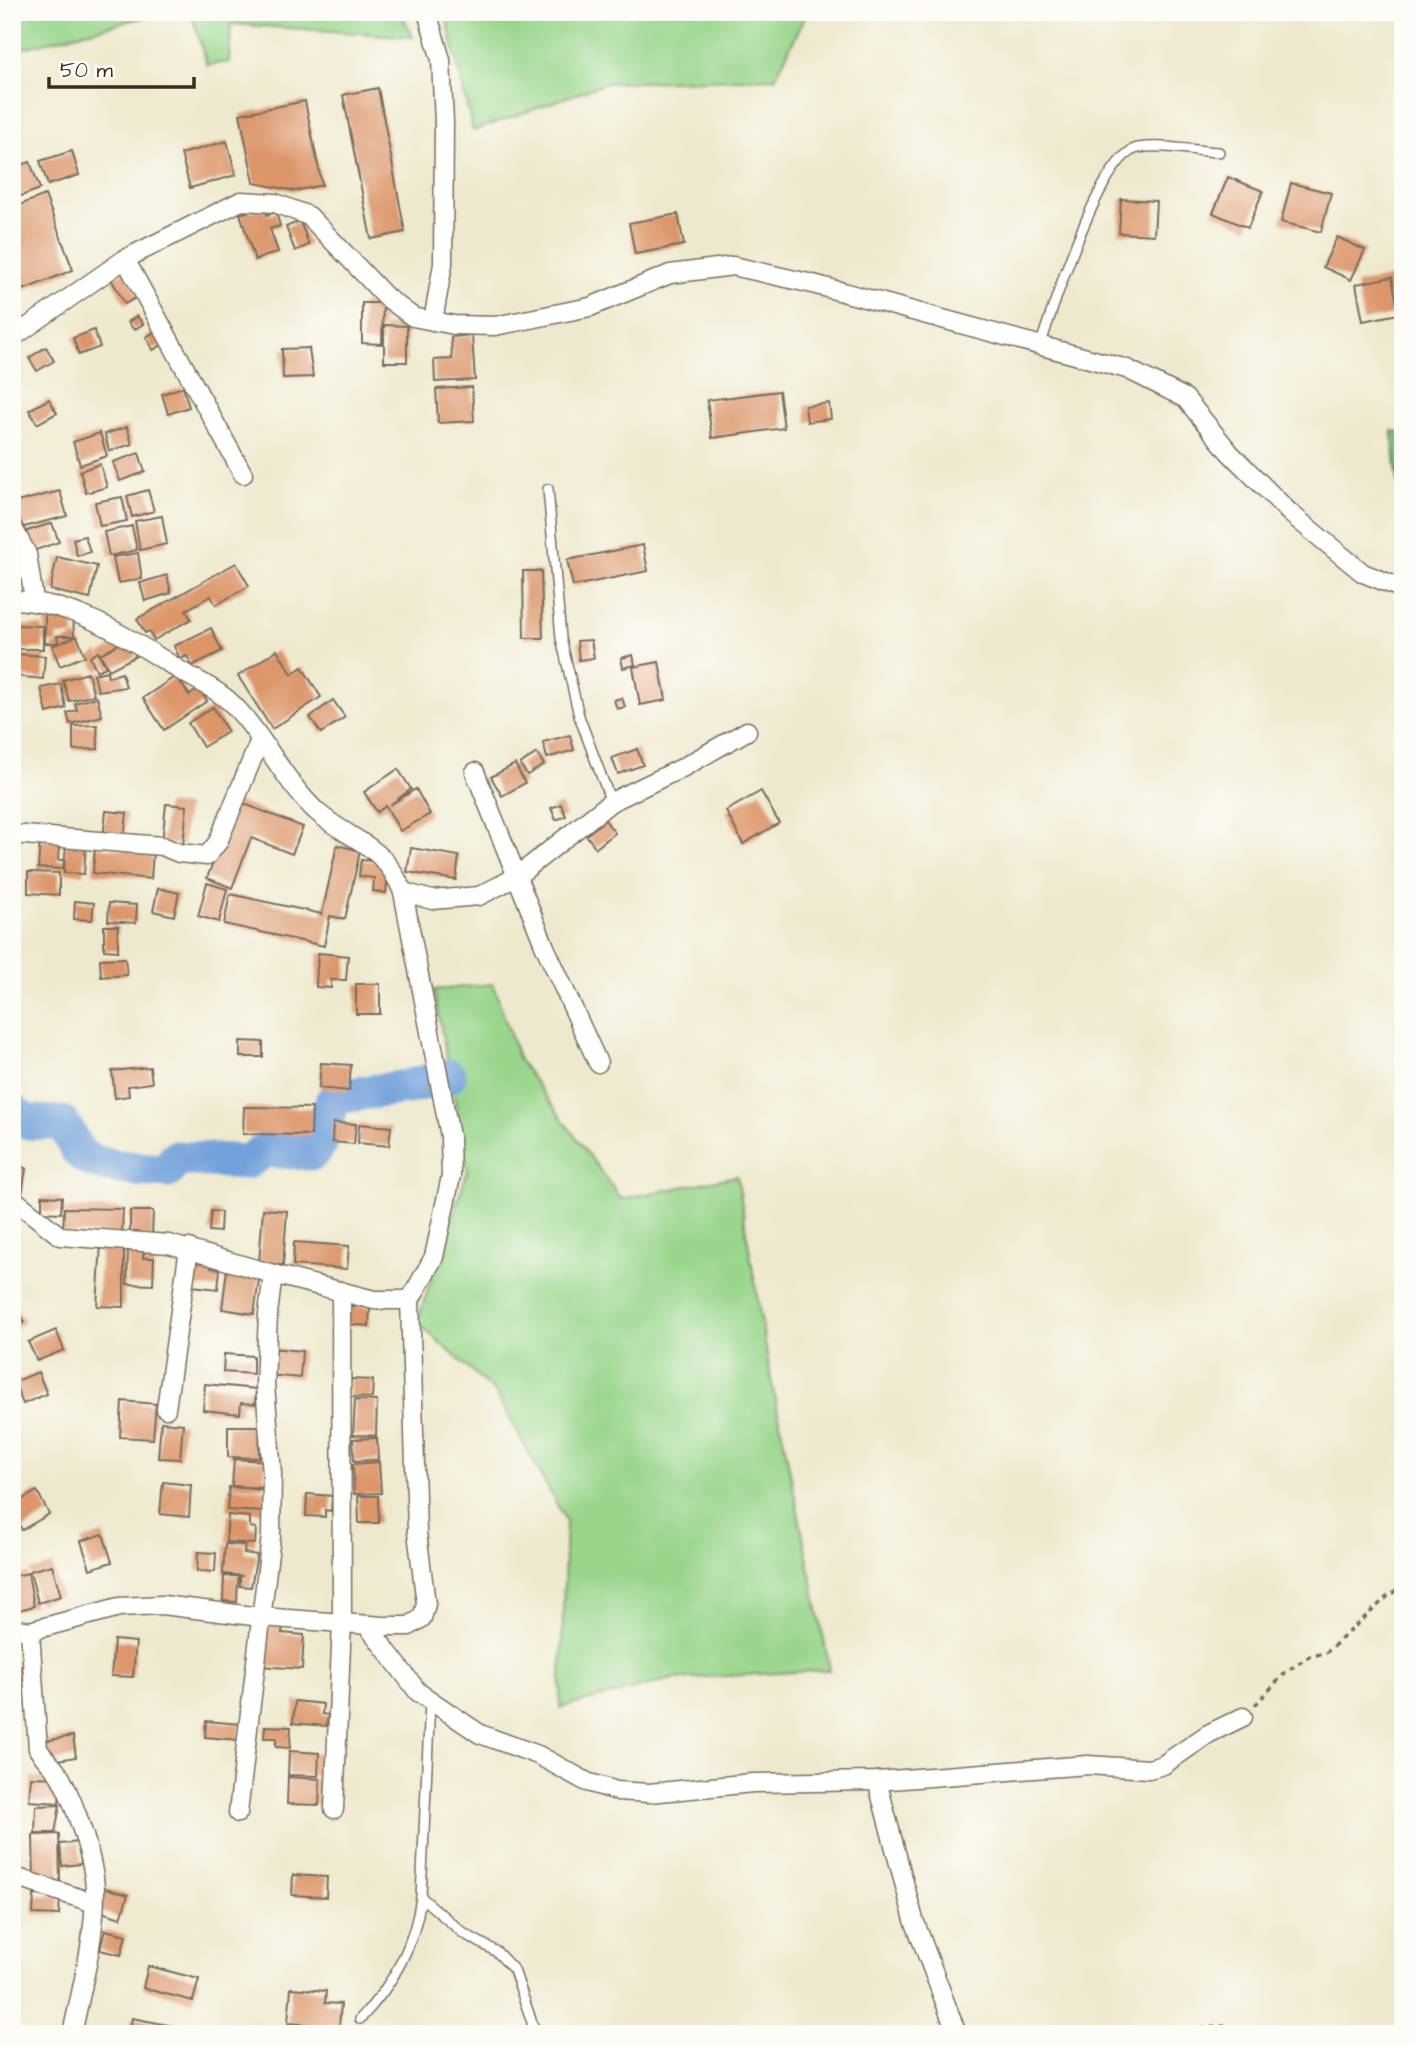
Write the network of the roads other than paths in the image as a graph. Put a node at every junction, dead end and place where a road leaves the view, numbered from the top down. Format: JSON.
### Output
{"nodes":[{"id":1,"x":427,"y":12,"type":"edge"},
{"id":2,"x":1219,"y":152,"type":"dead end"},
{"id":3,"x":125,"y":259,"type":"junction"},
{"id":4,"x":433,"y":321,"type":"junction"},
{"id":5,"x":12,"y":338,"type":"edge"},
{"id":6,"x":1040,"y":345,"type":"junction"},
{"id":7,"x":243,"y":474,"type":"dead end"},
{"id":8,"x":548,"y":489,"type":"dead end"},
{"id":9,"x":12,"y":526,"type":"edge"},
{"id":10,"x":1403,"y":589,"type":"edge"},
{"id":11,"x":12,"y":600,"type":"edge"},
{"id":12,"x":34,"y":600,"type":"junction"},
{"id":13,"x":747,"y":731,"type":"dead end"},
{"id":14,"x":260,"y":740,"type":"junction"},
{"id":15,"x":475,"y":772,"type":"dead end"},
{"id":16,"x":611,"y":802,"type":"junction"},
{"id":17,"x":12,"y":834,"type":"edge"},
{"id":18,"x":516,"y":877,"type":"junction"},
{"id":19,"x":403,"y":892,"type":"junction"},
{"id":20,"x":598,"y":1063,"type":"dead end"},
{"id":21,"x":12,"y":1198,"type":"edge"},
{"id":22,"x":189,"y":1248,"type":"junction"},
{"id":23,"x":274,"y":1274,"type":"junction"},
{"id":24,"x":341,"y":1291,"type":"junction"},
{"id":25,"x":410,"y":1300,"type":"junction"},
{"id":26,"x":166,"y":1409,"type":"dead end"},
{"id":27,"x":261,"y":1617,"type":"junction"},
{"id":28,"x":342,"y":1622,"type":"junction"},
{"id":29,"x":367,"y":1625,"type":"junction"},
{"id":30,"x":21,"y":1629,"type":"edge"},
{"id":31,"x":430,"y":1700,"type":"junction"},
{"id":32,"x":1244,"y":1717,"type":"road end"},
{"id":33,"x":877,"y":1781,"type":"junction"},
{"id":34,"x":334,"y":1809,"type":"dead end"},
{"id":35,"x":237,"y":1813,"type":"dead end"},
{"id":36,"x":12,"y":1876,"type":"edge"},
{"id":37,"x":421,"y":1897,"type":"junction"},
{"id":38,"x":94,"y":1903,"type":"junction"},
{"id":39,"x":360,"y":2019,"type":"dead end"},
{"id":40,"x":72,"y":2034,"type":"edge"},
{"id":41,"x":536,"y":2034,"type":"edge"},
{"id":42,"x":957,"y":2034,"type":"edge"}],
"edges":[{"from":1,"to":4,"type":"street"},
{"from":2,"to":6,"type":"lane"},
{"from":3,"to":4,"type":"street"},
{"from":3,"to":5,"type":"street"},
{"from":3,"to":7,"type":"street"},
{"from":4,"to":6,"type":"street"},
{"from":6,"to":10,"type":"street"},
{"from":8,"to":16,"type":"lane"},
{"from":9,"to":12,"type":"street"},
{"from":11,"to":12,"type":"street"},
{"from":12,"to":14,"type":"street"},
{"from":13,"to":16,"type":"street"},
{"from":14,"to":17,"type":"street"},
{"from":14,"to":19,"type":"street"},
{"from":15,"to":18,"type":"street"},
{"from":16,"to":18,"type":"street"},
{"from":18,"to":19,"type":"street"},
{"from":18,"to":20,"type":"street"},
{"from":19,"to":25,"type":"street"},
{"from":21,"to":22,"type":"street"},
{"from":22,"to":23,"type":"street"},
{"from":22,"to":26,"type":"street"},
{"from":23,"to":24,"type":"street"},
{"from":23,"to":27,"type":"street"},
{"from":24,"to":25,"type":"street"},
{"from":24,"to":28,"type":"street"},
{"from":25,"to":29,"type":"street"},
{"from":27,"to":28,"type":"street"},
{"from":27,"to":30,"type":"street"},
{"from":27,"to":35,"type":"street"},
{"from":28,"to":29,"type":"street"},
{"from":28,"to":34,"type":"street"},
{"from":29,"to":31,"type":"street"},
{"from":30,"to":38,"type":"street"},
{"from":31,"to":33,"type":"street"},
{"from":31,"to":37,"type":"lane"},
{"from":32,"to":33,"type":"street"},
{"from":33,"to":42,"type":"street"},
{"from":36,"to":38,"type":"street"},
{"from":37,"to":39,"type":"lane"},
{"from":37,"to":41,"type":"lane"},
{"from":38,"to":40,"type":"street"}]}
